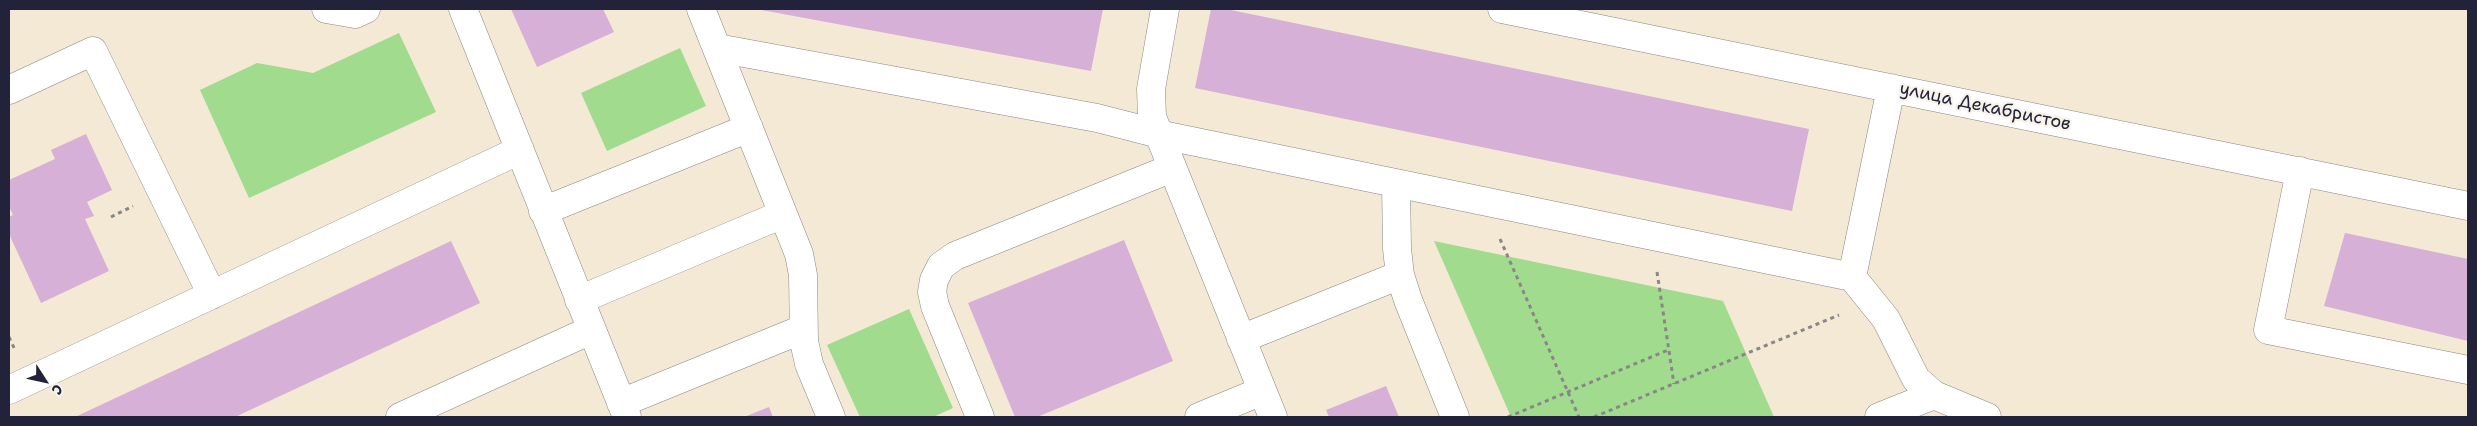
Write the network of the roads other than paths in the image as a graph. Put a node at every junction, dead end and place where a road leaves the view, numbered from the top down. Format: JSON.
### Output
{"nodes":[{"id":1,"x":326,"y":9,"type":"edge"},
{"id":2,"x":366,"y":9,"type":"edge"},
{"id":3,"x":463,"y":9,"type":"edge"},
{"id":4,"x":701,"y":9,"type":"edge"},
{"id":5,"x":1165,"y":9,"type":"edge"},
{"id":6,"x":1502,"y":9,"type":"edge"},
{"id":7,"x":717,"y":48,"type":"junction"},
{"id":8,"x":1892,"y":88,"type":"junction"},
{"id":9,"x":9,"y":90,"type":"edge"},
{"id":10,"x":749,"y":128,"type":"junction"},
{"id":11,"x":1157,"y":134,"type":"junction"},
{"id":12,"x":520,"y":150,"type":"junction"},
{"id":13,"x":1172,"y":168,"type":"junction"},
{"id":14,"x":2300,"y":172,"type":"junction"},
{"id":15,"x":1396,"y":184,"type":"junction"},
{"id":16,"x":2468,"y":206,"type":"edge"},
{"id":17,"x":543,"y":211,"type":"junction"},
{"id":18,"x":783,"y":214,"type":"junction"},
{"id":19,"x":1400,"y":274,"type":"junction"},
{"id":20,"x":1852,"y":277,"type":"junction"},
{"id":21,"x":212,"y":295,"type":"junction"},
{"id":22,"x":579,"y":300,"type":"junction"},
{"id":23,"x":803,"y":329,"type":"junction"},
{"id":24,"x":592,"y":330,"type":"junction"},
{"id":25,"x":1241,"y":339,"type":"junction"},
{"id":26,"x":2468,"y":370,"type":"edge"},
{"id":27,"x":9,"y":390,"type":"edge"},
{"id":28,"x":1262,"y":391,"type":"junction"},
{"id":29,"x":1934,"y":395,"type":"junction"},
{"id":30,"x":624,"y":410,"type":"edge"},
{"id":31,"x":1887,"y":416,"type":"edge"},
{"id":32,"x":400,"y":417,"type":"edge"},
{"id":33,"x":831,"y":417,"type":"edge"},
{"id":34,"x":980,"y":417,"type":"edge"},
{"id":35,"x":1199,"y":417,"type":"edge"},
{"id":36,"x":1273,"y":417,"type":"edge"},
{"id":37,"x":1454,"y":417,"type":"edge"},
{"id":38,"x":1987,"y":417,"type":"edge"}],
"edges":[{"from":1,"to":2,"type":"street"},
{"from":3,"to":12,"type":"street"},
{"from":4,"to":7,"type":"street"},
{"from":5,"to":11,"type":"street"},
{"from":6,"to":8,"type":"street","name":"улица Декабристов"},
{"from":7,"to":10,"type":"street"},
{"from":7,"to":11,"type":"street"},
{"from":8,"to":14,"type":"street","name":"улица Декабристов"},
{"from":8,"to":20,"type":"street"},
{"from":9,"to":21,"type":"street"},
{"from":10,"to":17,"type":"street"},
{"from":10,"to":18,"type":"street"},
{"from":11,"to":13,"type":"street"},
{"from":11,"to":15,"type":"street"},
{"from":12,"to":17,"type":"street"},
{"from":12,"to":21,"type":"street"},
{"from":13,"to":25,"type":"street"},
{"from":13,"to":34,"type":"street"},
{"from":14,"to":16,"type":"street","name":"улица Декабристов"},
{"from":14,"to":26,"type":"street"},
{"from":15,"to":19,"type":"street"},
{"from":15,"to":20,"type":"street"},
{"from":17,"to":22,"type":"street"},
{"from":18,"to":22,"type":"street"},
{"from":18,"to":23,"type":"street"},
{"from":19,"to":25,"type":"street"},
{"from":19,"to":37,"type":"street"},
{"from":20,"to":29,"type":"street"},
{"from":21,"to":27,"type":"street"},
{"from":22,"to":24,"type":"street"},
{"from":23,"to":30,"type":"street"},
{"from":23,"to":33,"type":"street"},
{"from":24,"to":30,"type":"street"},
{"from":24,"to":32,"type":"street"},
{"from":25,"to":28,"type":"street"},
{"from":28,"to":35,"type":"street"},
{"from":28,"to":36,"type":"street"},
{"from":29,"to":31,"type":"street"},
{"from":29,"to":38,"type":"street"}]}
